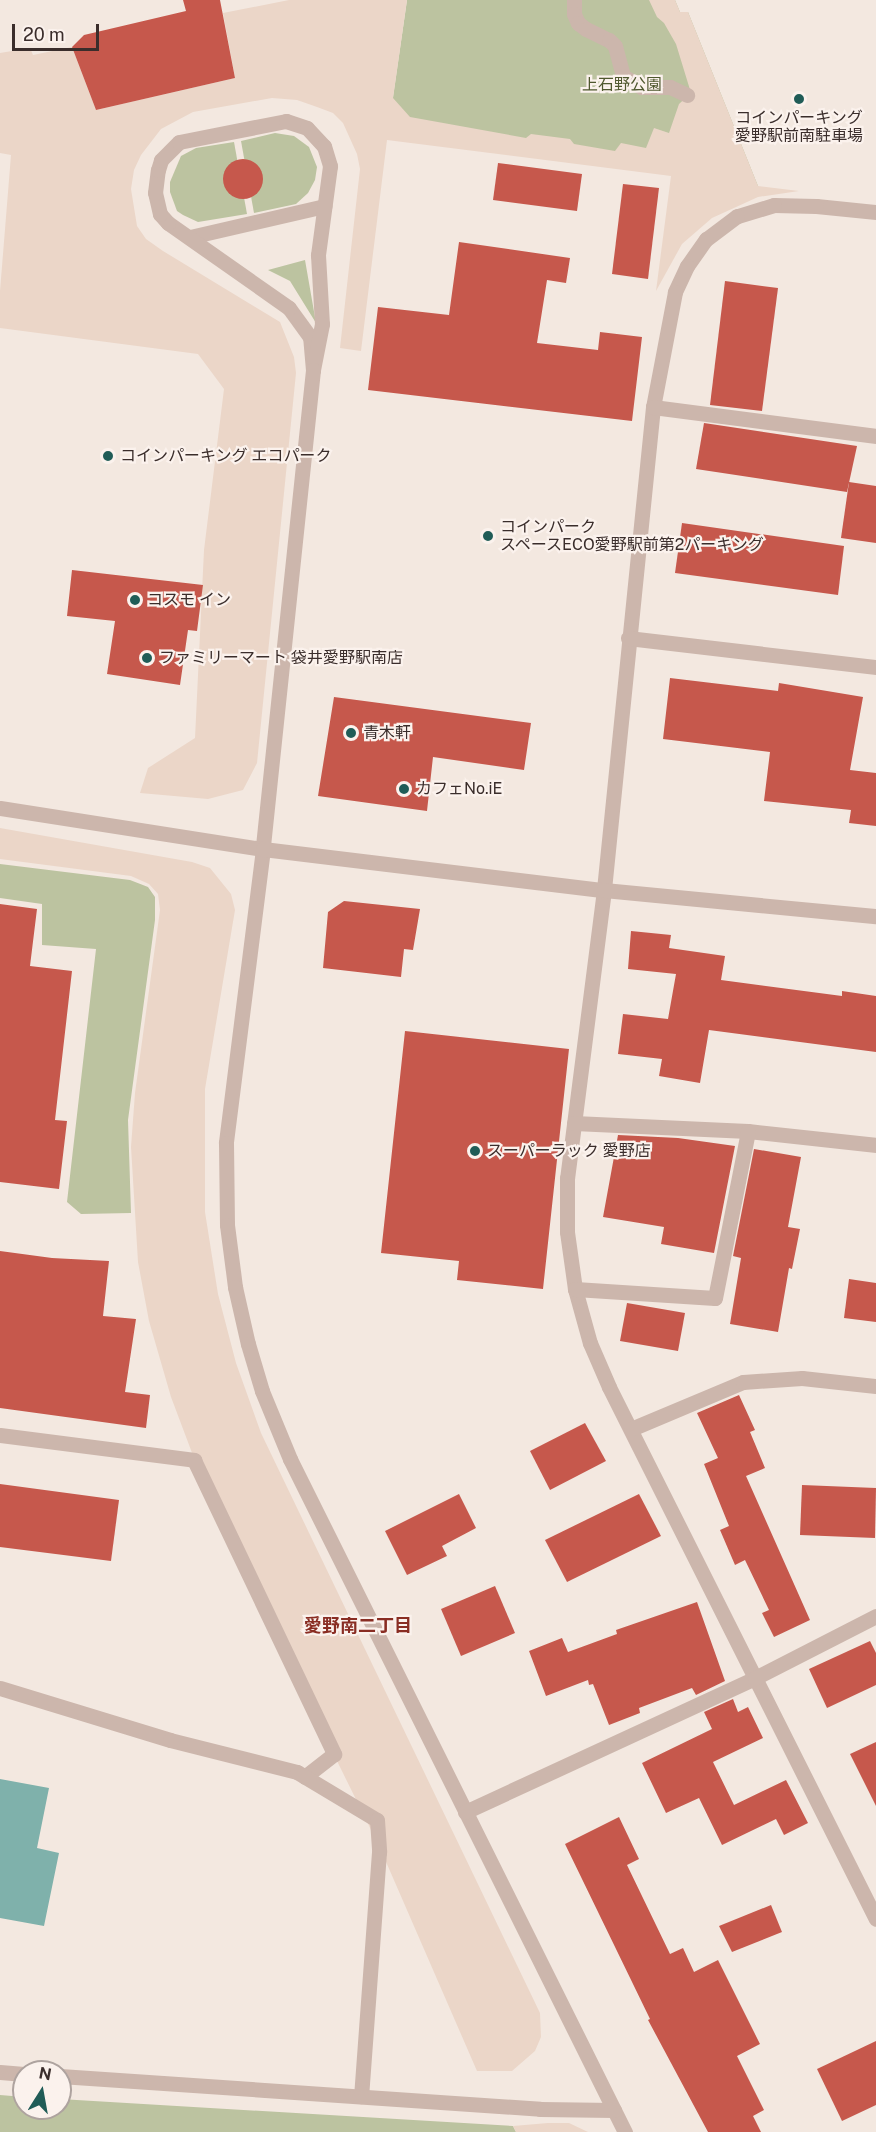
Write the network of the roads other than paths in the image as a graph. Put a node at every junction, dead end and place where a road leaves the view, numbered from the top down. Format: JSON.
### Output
{"nodes":[{"id":1,"x":574,"y":0,"type":"edge"},
{"id":2,"x":687,"y":96,"type":"dead end"},
{"id":3,"x":324,"y":206,"type":"junction"},
{"id":4,"x":876,"y":212,"type":"edge"},
{"id":5,"x":190,"y":237,"type":"junction"},
{"id":6,"x":313,"y":370,"type":"junction"},
{"id":7,"x":653,"y":407,"type":"junction"},
{"id":8,"x":876,"y":436,"type":"edge"},
{"id":9,"x":628,"y":638,"type":"junction"},
{"id":10,"x":876,"y":667,"type":"edge"},
{"id":11,"x":0,"y":808,"type":"edge"},
{"id":12,"x":263,"y":849,"type":"junction"},
{"id":13,"x":604,"y":890,"type":"junction"},
{"id":14,"x":876,"y":916,"type":"edge"},
{"id":15,"x":574,"y":1123,"type":"junction"},
{"id":16,"x":747,"y":1131,"type":"junction"},
{"id":17,"x":876,"y":1145,"type":"edge"},
{"id":18,"x":575,"y":1289,"type":"junction"},
{"id":19,"x":876,"y":1386,"type":"edge"},
{"id":20,"x":631,"y":1430,"type":"junction"},
{"id":21,"x":0,"y":1435,"type":"edge"},
{"id":22,"x":876,"y":1616,"type":"edge"},
{"id":23,"x":755,"y":1678,"type":"junction"},
{"id":24,"x":0,"y":1688,"type":"edge"},
{"id":25,"x":305,"y":1777,"type":"junction"},
{"id":26,"x":465,"y":1812,"type":"junction"},
{"id":27,"x":876,"y":1918,"type":"edge"},
{"id":28,"x":72,"y":2077,"type":"edge"},
{"id":29,"x":362,"y":2096,"type":"junction"},
{"id":30,"x":614,"y":2110,"type":"junction"},
{"id":31,"x":625,"y":2132,"type":"edge"}],
"edges":[{"from":1,"to":2,"type":"street"},
{"from":3,"to":5,"type":"street"},
{"from":3,"to":5,"type":"street"},
{"from":3,"to":6,"type":"street"},
{"from":4,"to":7,"type":"street"},
{"from":5,"to":6,"type":"street"},
{"from":6,"to":12,"type":"street"},
{"from":7,"to":8,"type":"street"},
{"from":7,"to":9,"type":"street"},
{"from":9,"to":10,"type":"street"},
{"from":9,"to":13,"type":"street"},
{"from":11,"to":12,"type":"street"},
{"from":12,"to":13,"type":"street"},
{"from":12,"to":26,"type":"street"},
{"from":13,"to":14,"type":"street"},
{"from":13,"to":15,"type":"street"},
{"from":15,"to":16,"type":"street"},
{"from":15,"to":18,"type":"street"},
{"from":16,"to":17,"type":"street"},
{"from":16,"to":18,"type":"street"},
{"from":18,"to":20,"type":"street"},
{"from":19,"to":20,"type":"street"},
{"from":20,"to":23,"type":"street"},
{"from":21,"to":25,"type":"street"},
{"from":22,"to":23,"type":"street"},
{"from":23,"to":26,"type":"street"},
{"from":23,"to":27,"type":"street"},
{"from":24,"to":25,"type":"street"},
{"from":25,"to":29,"type":"street"},
{"from":26,"to":30,"type":"street"},
{"from":28,"to":29,"type":"street"},
{"from":29,"to":30,"type":"street"},
{"from":30,"to":31,"type":"street"}]}
